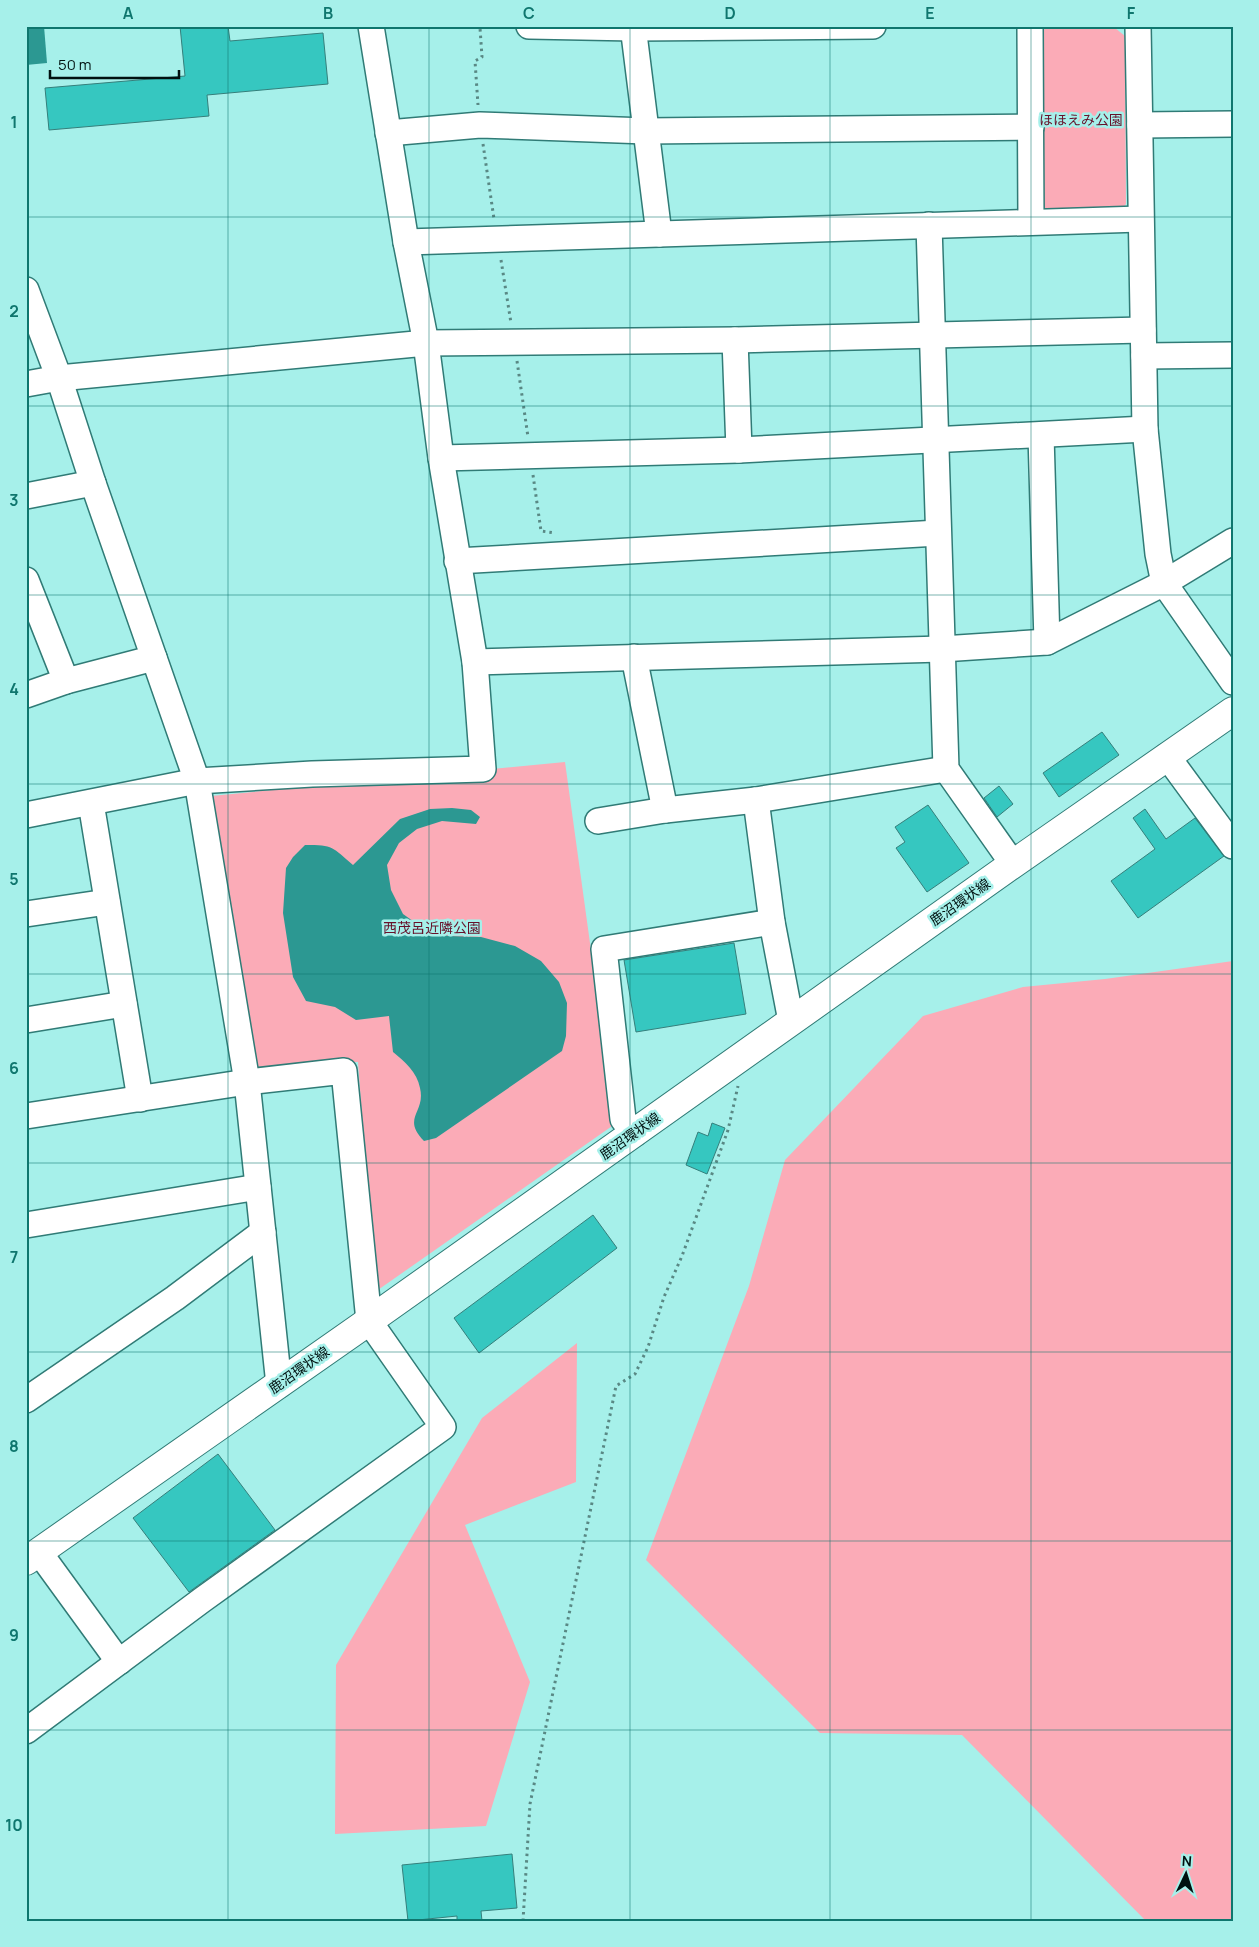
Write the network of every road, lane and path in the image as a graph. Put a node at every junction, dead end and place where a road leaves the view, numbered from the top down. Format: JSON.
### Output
{"nodes":[{"id":1,"x":371,"y":26,"type":"edge"},
{"id":2,"x":475,"y":26,"type":"edge"},
{"id":3,"x":529,"y":26,"type":"edge"},
{"id":4,"x":873,"y":26,"type":"edge"},
{"id":5,"x":1030,"y":26,"type":"edge"},
{"id":6,"x":1138,"y":26,"type":"edge"},
{"id":7,"x":634,"y":27,"type":"edge"},
{"id":8,"x":1233,"y":124,"type":"edge"},
{"id":9,"x":480,"y":125,"type":"junction"},
{"id":10,"x":1140,"y":126,"type":"junction"},
{"id":11,"x":1030,"y":127,"type":"junction"},
{"id":12,"x":646,"y":131,"type":"junction"},
{"id":13,"x":388,"y":133,"type":"junction"},
{"id":14,"x":1140,"y":218,"type":"junction"},
{"id":15,"x":1031,"y":222,"type":"junction"},
{"id":16,"x":929,"y":225,"type":"junction"},
{"id":17,"x":659,"y":234,"type":"junction"},
{"id":18,"x":406,"y":242,"type":"junction"},
{"id":19,"x":26,"y":290,"type":"edge"},
{"id":20,"x":1143,"y":330,"type":"junction"},
{"id":21,"x":932,"y":334,"type":"junction"},
{"id":22,"x":735,"y":340,"type":"junction"},
{"id":23,"x":514,"y":342,"type":"junction"},
{"id":24,"x":426,"y":343,"type":"junction"},
{"id":25,"x":1233,"y":355,"type":"edge"},
{"id":26,"x":1144,"y":356,"type":"junction"},
{"id":27,"x":59,"y":378,"type":"junction"},
{"id":28,"x":26,"y":384,"type":"edge"},
{"id":29,"x":1144,"y":429,"type":"junction"},
{"id":30,"x":1041,"y":435,"type":"junction"},
{"id":31,"x":936,"y":441,"type":"junction"},
{"id":32,"x":739,"y":450,"type":"junction"},
{"id":33,"x":531,"y":454,"type":"junction"},
{"id":34,"x":441,"y":458,"type":"junction"},
{"id":35,"x":93,"y":483,"type":"junction"},
{"id":36,"x":26,"y":496,"type":"edge"},
{"id":37,"x":938,"y":533,"type":"junction"},
{"id":38,"x":1233,"y":541,"type":"edge"},
{"id":39,"x":559,"y":555,"type":"junction"},
{"id":40,"x":457,"y":561,"type":"junction"},
{"id":41,"x":1164,"y":583,"type":"junction"},
{"id":42,"x":29,"y":595,"type":"edge"},
{"id":43,"x":1047,"y":642,"type":"junction"},
{"id":44,"x":942,"y":649,"type":"junction"},
{"id":45,"x":634,"y":657,"type":"junction"},
{"id":46,"x":154,"y":658,"type":"junction"},
{"id":47,"x":475,"y":662,"type":"junction"},
{"id":48,"x":66,"y":681,"type":"junction"},
{"id":49,"x":1233,"y":682,"type":"edge"},
{"id":50,"x":26,"y":695,"type":"edge"},
{"id":51,"x":1233,"y":711,"type":"edge"},
{"id":52,"x":1167,"y":756,"type":"junction"},
{"id":53,"x":946,"y":769,"type":"junction"},
{"id":54,"x":197,"y":781,"type":"junction"},
{"id":55,"x":756,"y":800,"type":"junction"},
{"id":56,"x":91,"y":803,"type":"junction"},
{"id":57,"x":665,"y":810,"type":"junction"},
{"id":58,"x":26,"y":816,"type":"edge"},
{"id":59,"x":598,"y":821,"type":"dead end"},
{"id":60,"x":1233,"y":846,"type":"edge"},
{"id":61,"x":1013,"y":864,"type":"junction"},
{"id":62,"x":108,"y":902,"type":"junction"},
{"id":63,"x":26,"y":914,"type":"edge"},
{"id":64,"x":772,"y":922,"type":"junction"},
{"id":65,"x":124,"y":1004,"type":"junction"},
{"id":66,"x":26,"y":1020,"type":"edge"},
{"id":67,"x":791,"y":1021,"type":"junction"},
{"id":68,"x":746,"y":1054,"type":"junction"},
{"id":69,"x":247,"y":1082,"type":"junction"},
{"id":70,"x":140,"y":1098,"type":"junction"},
{"id":71,"x":26,"y":1116,"type":"edge"},
{"id":72,"x":634,"y":1134,"type":"junction"},
{"id":73,"x":258,"y":1187,"type":"junction"},
{"id":74,"x":26,"y":1225,"type":"edge"},
{"id":75,"x":263,"y":1232,"type":"junction"},
{"id":76,"x":369,"y":1321,"type":"junction"},
{"id":77,"x":279,"y":1385,"type":"junction"},
{"id":78,"x":27,"y":1394,"type":"edge"},
{"id":79,"x":33,"y":1556,"type":"edge"},
{"id":80,"x":119,"y":1662,"type":"junction"},
{"id":81,"x":26,"y":1731,"type":"edge"},
{"id":82,"x":523,"y":1921,"type":"edge"}],
"edges":[{"from":1,"to":13,"type":"street"},
{"from":2,"to":9,"type":"path"},
{"from":3,"to":7,"type":"street"},
{"from":4,"to":7,"type":"street"},
{"from":5,"to":11,"type":"street"},
{"from":6,"to":10,"type":"street"},
{"from":7,"to":12,"type":"street"},
{"from":8,"to":10,"type":"street"},
{"from":9,"to":12,"type":"street"},
{"from":9,"to":13,"type":"street"},
{"from":10,"to":14,"type":"street"},
{"from":11,"to":12,"type":"street"},
{"from":11,"to":15,"type":"street"},
{"from":12,"to":17,"type":"street"},
{"from":13,"to":18,"type":"street"},
{"from":14,"to":15,"type":"street"},
{"from":14,"to":20,"type":"street"},
{"from":15,"to":16,"type":"street"},
{"from":16,"to":17,"type":"street"},
{"from":16,"to":21,"type":"street"},
{"from":17,"to":18,"type":"street"},
{"from":18,"to":24,"type":"street"},
{"from":19,"to":27,"type":"street"},
{"from":20,"to":21,"type":"street"},
{"from":20,"to":26,"type":"street"},
{"from":21,"to":22,"type":"street"},
{"from":21,"to":31,"type":"street"},
{"from":22,"to":23,"type":"street"},
{"from":22,"to":32,"type":"street"},
{"from":23,"to":24,"type":"street"},
{"from":23,"to":33,"type":"path"},
{"from":24,"to":27,"type":"street"},
{"from":24,"to":34,"type":"street"},
{"from":25,"to":26,"type":"street"},
{"from":26,"to":29,"type":"street"},
{"from":27,"to":28,"type":"street"},
{"from":27,"to":35,"type":"street"},
{"from":29,"to":30,"type":"street"},
{"from":29,"to":41,"type":"street"},
{"from":30,"to":31,"type":"street"},
{"from":30,"to":43,"type":"street"},
{"from":31,"to":32,"type":"street"},
{"from":31,"to":37,"type":"street"},
{"from":32,"to":33,"type":"street"},
{"from":33,"to":34,"type":"street"},
{"from":33,"to":39,"type":"path"},
{"from":34,"to":40,"type":"street"},
{"from":35,"to":36,"type":"street"},
{"from":35,"to":46,"type":"street"},
{"from":37,"to":39,"type":"street"},
{"from":37,"to":44,"type":"street"},
{"from":38,"to":41,"type":"street"},
{"from":39,"to":40,"type":"street"},
{"from":40,"to":47,"type":"street"},
{"from":41,"to":43,"type":"street"},
{"from":41,"to":49,"type":"street"},
{"from":42,"to":48,"type":"street"},
{"from":43,"to":44,"type":"street"},
{"from":44,"to":45,"type":"street"},
{"from":44,"to":53,"type":"street"},
{"from":45,"to":47,"type":"street"},
{"from":45,"to":57,"type":"street"},
{"from":46,"to":48,"type":"street"},
{"from":46,"to":54,"type":"street"},
{"from":47,"to":54,"type":"street"},
{"from":48,"to":50,"type":"street"},
{"from":51,"to":52,"type":"main road","name":"鹿沼環状線"},
{"from":52,"to":60,"type":"street"},
{"from":52,"to":61,"type":"main road","name":"鹿沼環状線"},
{"from":53,"to":55,"type":"street"},
{"from":53,"to":61,"type":"street"},
{"from":54,"to":56,"type":"street"},
{"from":54,"to":69,"type":"street"},
{"from":55,"to":57,"type":"street"},
{"from":55,"to":64,"type":"street"},
{"from":56,"to":58,"type":"street"},
{"from":56,"to":62,"type":"street"},
{"from":57,"to":59,"type":"street"},
{"from":61,"to":67,"type":"main road","name":"鹿沼環状線"},
{"from":62,"to":63,"type":"street"},
{"from":62,"to":65,"type":"street"},
{"from":64,"to":67,"type":"street"},
{"from":64,"to":72,"type":"street"},
{"from":65,"to":66,"type":"street"},
{"from":65,"to":70,"type":"street"},
{"from":67,"to":68,"type":"main road","name":"鹿沼環状線"},
{"from":68,"to":72,"type":"main road","name":"鹿沼環状線"},
{"from":68,"to":82,"type":"path"},
{"from":69,"to":70,"type":"street"},
{"from":69,"to":73,"type":"street"},
{"from":69,"to":76,"type":"street"},
{"from":70,"to":71,"type":"street"},
{"from":72,"to":76,"type":"main road","name":"鹿沼環状線"},
{"from":73,"to":74,"type":"street"},
{"from":73,"to":75,"type":"street"},
{"from":75,"to":77,"type":"street"},
{"from":75,"to":78,"type":"street"},
{"from":76,"to":77,"type":"main road","name":"鹿沼環状線"},
{"from":76,"to":80,"type":"street"},
{"from":77,"to":79,"type":"main road","name":"鹿沼環状線"},
{"from":79,"to":80,"type":"street"},
{"from":80,"to":81,"type":"street"}]}
